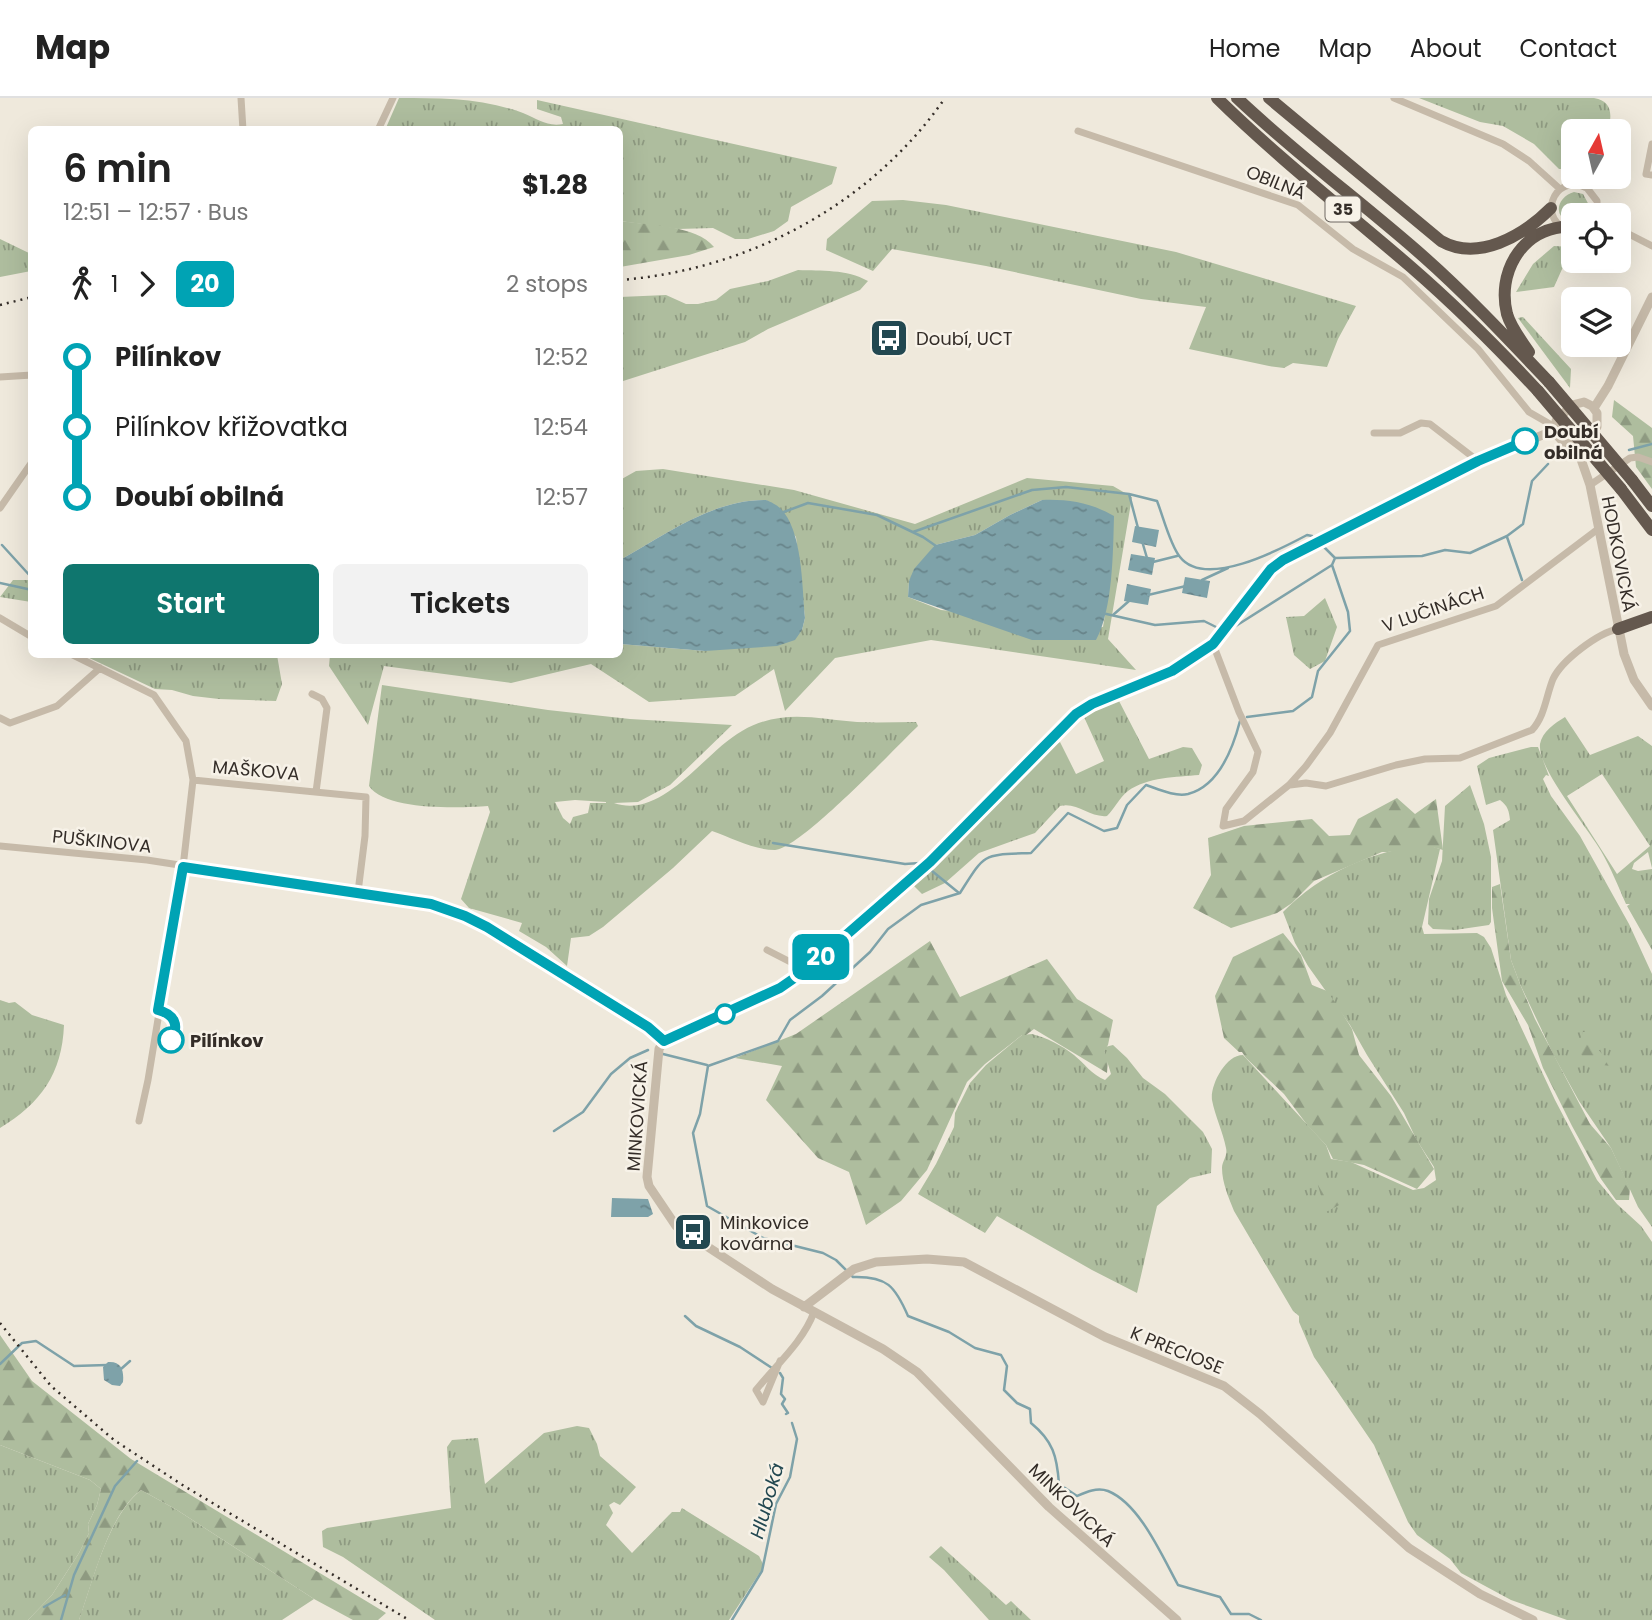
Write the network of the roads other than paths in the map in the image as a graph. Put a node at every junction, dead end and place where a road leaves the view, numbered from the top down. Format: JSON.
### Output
{"nodes":[{"id":1,"x":241,"y":98,"type":"edge"},
{"id":2,"x":393,"y":98,"type":"edge"},
{"id":3,"x":1217,"y":98,"type":"edge"},
{"id":4,"x":1237,"y":98,"type":"edge"},
{"id":5,"x":1269,"y":98,"type":"edge"},
{"id":6,"x":1394,"y":98,"type":"edge"},
{"id":7,"x":243,"y":126,"type":"edge"},
{"id":8,"x":379,"y":126,"type":"edge"},
{"id":9,"x":1078,"y":131,"type":"dead end"},
{"id":10,"x":1652,"y":144,"type":"edge"},
{"id":11,"x":1652,"y":174,"type":"edge"},
{"id":12,"x":1560,"y":189,"type":"junction"},
{"id":13,"x":1597,"y":203,"type":"edge"},
{"id":14,"x":1551,"y":208,"type":"junction"},
{"id":15,"x":1561,"y":224,"type":"edge"},
{"id":16,"x":1561,"y":230,"type":"edge"},
{"id":17,"x":1631,"y":235,"type":"edge"},
{"id":18,"x":1652,"y":246,"type":"edge"},
{"id":19,"x":1652,"y":297,"type":"edge"},
{"id":20,"x":28,"y":375,"type":"edge"},
{"id":21,"x":0,"y":377,"type":"edge"},
{"id":22,"x":1549,"y":382,"type":"junction"},
{"id":23,"x":1594,"y":408,"type":"junction"},
{"id":24,"x":1555,"y":428,"type":"junction"},
{"id":25,"x":1374,"y":433,"type":"dead end"},
{"id":26,"x":1576,"y":444,"type":"junction"},
{"id":27,"x":1478,"y":461,"type":"junction"},
{"id":28,"x":1652,"y":462,"type":"edge"},
{"id":29,"x":28,"y":468,"type":"edge"},
{"id":30,"x":1590,"y":485,"type":"junction"},
{"id":31,"x":1652,"y":506,"type":"edge"},
{"id":32,"x":0,"y":508,"type":"edge"},
{"id":33,"x":1598,"y":529,"type":"junction"},
{"id":34,"x":1651,"y":529,"type":"edge"},
{"id":35,"x":1651,"y":617,"type":"edge"},
{"id":36,"x":0,"y":618,"type":"edge"},
{"id":37,"x":1618,"y":629,"type":"junction"},
{"id":38,"x":28,"y":635,"type":"edge"},
{"id":39,"x":1213,"y":644,"type":"junction"},
{"id":40,"x":79,"y":658,"type":"edge"},
{"id":41,"x":100,"y":668,"type":"junction"},
{"id":42,"x":313,"y":694,"type":"dead end"},
{"id":43,"x":1652,"y":706,"type":"edge"},
{"id":44,"x":0,"y":718,"type":"edge"},
{"id":45,"x":193,"y":780,"type":"junction"},
{"id":46,"x":1289,"y":785,"type":"junction"},
{"id":47,"x":316,"y":792,"type":"junction"},
{"id":48,"x":0,"y":846,"type":"edge"},
{"id":49,"x":183,"y":867,"type":"junction"},
{"id":50,"x":358,"y":892,"type":"junction"},
{"id":51,"x":767,"y":950,"type":"dead end"},
{"id":52,"x":806,"y":970,"type":"junction"},
{"id":53,"x":664,"y":1041,"type":"junction"},
{"id":54,"x":139,"y":1121,"type":"dead end"},
{"id":55,"x":804,"y":1307,"type":"junction"},
{"id":56,"x":814,"y":1312,"type":"junction"},
{"id":57,"x":780,"y":1361,"type":"junction"},
{"id":58,"x":1177,"y":1620,"type":"edge"},
{"id":59,"x":1533,"y":1620,"type":"edge"}],
"edges":[{"from":1,"to":7,"type":"street"},
{"from":2,"to":8,"type":"street"},
{"from":3,"to":34,"type":"highway","number":"35","bridge":true},
{"from":4,"to":22,"type":"highway","number":"35"},
{"from":5,"to":14,"type":"highway"},
{"from":6,"to":12,"type":"street"},
{"from":9,"to":24,"type":"street","name":"OBILNÁ"},
{"from":10,"to":11,"type":"street"},
{"from":12,"to":13,"type":"street"},
{"from":12,"to":14,"type":"street"},
{"from":14,"to":15,"type":"street"},
{"from":16,"to":22,"type":"highway"},
{"from":17,"to":18,"type":"street"},
{"from":19,"to":23,"type":"street"},
{"from":20,"to":21,"type":"street"},
{"from":22,"to":31,"type":"highway","number":"35","bridge":true},
{"from":23,"to":24,"type":"street","name":"MINKOVICKÁ"},
{"from":23,"to":26,"type":"street"},
{"from":24,"to":26,"type":"street"},
{"from":24,"to":27,"type":"street","name":"MINKOVICKÁ"},
{"from":25,"to":27,"type":"street"},
{"from":26,"to":30,"type":"street","name":"HODKOVICKÁ"},
{"from":27,"to":39,"type":"street","name":"MINKOVICKÁ"},
{"from":28,"to":30,"type":"street"},
{"from":29,"to":32,"type":"street"},
{"from":30,"to":33,"type":"street","name":"HODKOVICKÁ"},
{"from":33,"to":37,"type":"street","name":"HODKOVICKÁ"},
{"from":33,"to":46,"type":"street","name":"V LUČINÁCH"},
{"from":35,"to":37,"type":"highway"},
{"from":36,"to":38,"type":"street"},
{"from":37,"to":43,"type":"street","name":"HODKOVICKÁ"},
{"from":37,"to":46,"type":"street"},
{"from":39,"to":46,"type":"street","name":"V LUČINÁCH"},
{"from":39,"to":52,"type":"street","name":"MINKOVICKÁ"},
{"from":40,"to":41,"type":"street","name":"MAŠKOVA"},
{"from":41,"to":44,"type":"street"},
{"from":41,"to":45,"type":"street","name":"MAŠKOVA"},
{"from":42,"to":47,"type":"street","name":"MAŠKOVA"},
{"from":45,"to":47,"type":"street","name":"MAŠKOVA"},
{"from":45,"to":49,"type":"street","name":"MAŠKOVA"},
{"from":47,"to":50,"type":"street","name":"MAŠKOVA"},
{"from":48,"to":49,"type":"street","name":"PUŠKINOVA"},
{"from":49,"to":50,"type":"street","name":"PUŠKINOVA"},
{"from":49,"to":54,"type":"street","name":"MAŠKOVA"},
{"from":50,"to":53,"type":"street","name":"PUŠKINOVA"},
{"from":51,"to":52,"type":"street"},
{"from":52,"to":53,"type":"street","name":"MINKOVICKÁ"},
{"from":53,"to":55,"type":"street","name":"MINKOVICKÁ"},
{"from":55,"to":56,"type":"street","name":"MINKOVICKÁ"},
{"from":55,"to":59,"type":"street","name":"K PRECIOSE"},
{"from":56,"to":57,"type":"street"},
{"from":56,"to":58,"type":"street","name":"MINKOVICKÁ"},
{"from":57,"to":57,"type":"street"}]}
